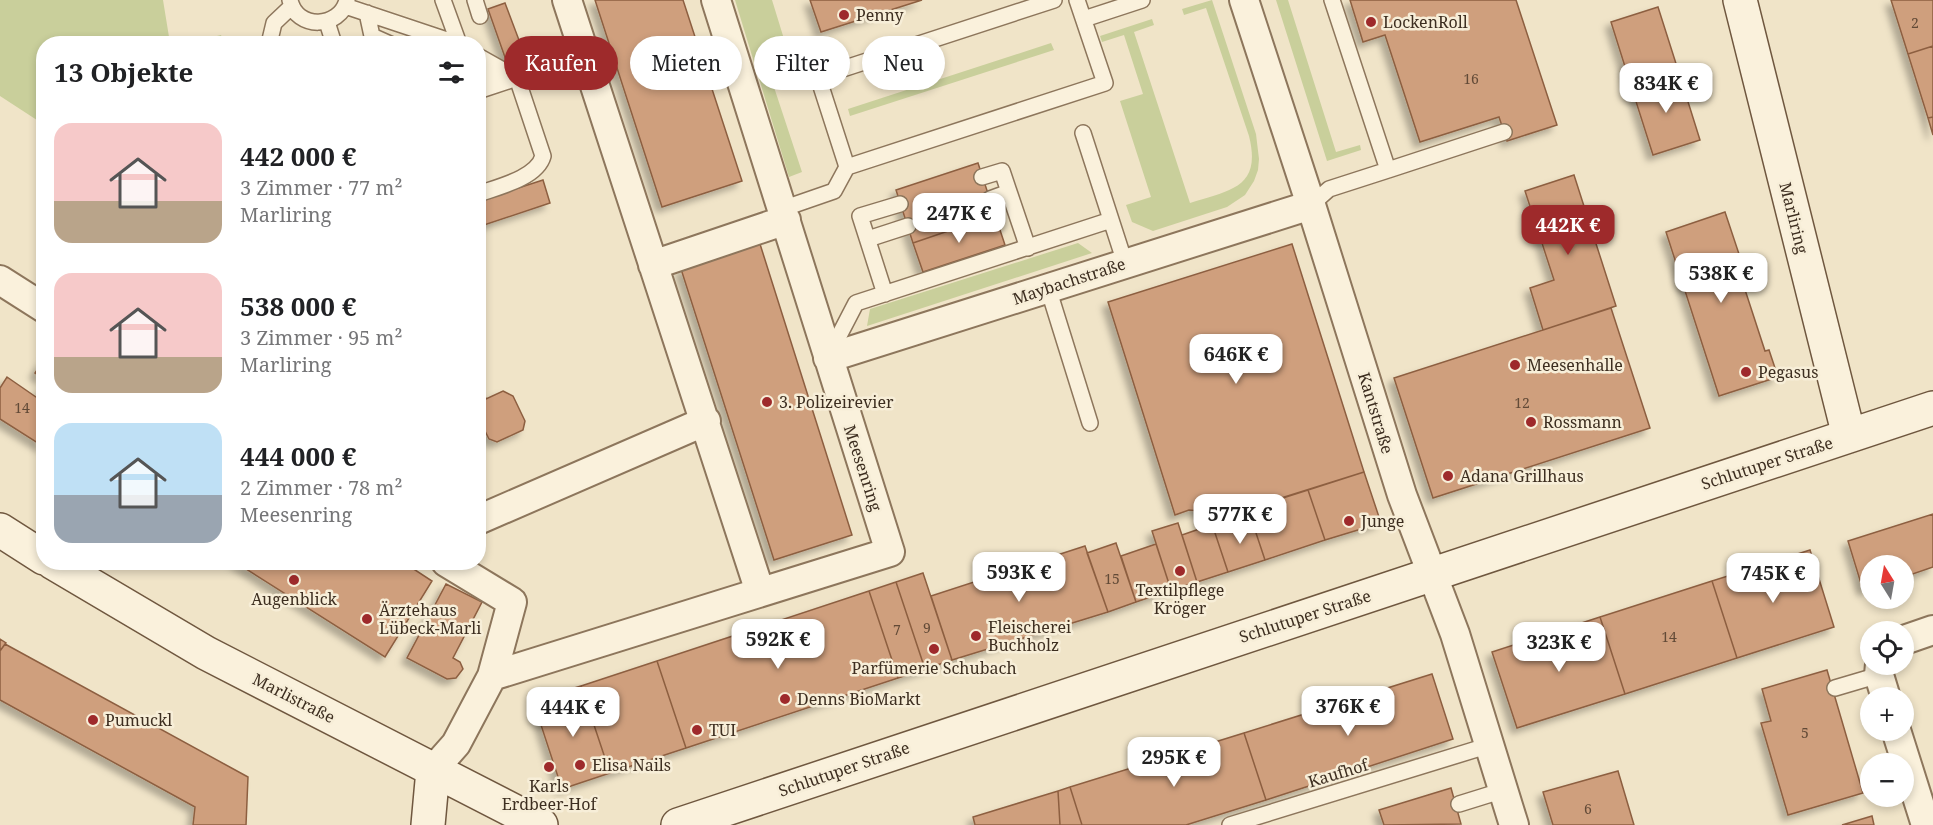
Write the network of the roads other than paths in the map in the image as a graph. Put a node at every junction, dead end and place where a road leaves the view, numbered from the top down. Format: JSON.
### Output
{"nodes":[{"id":1,"x":443,"y":0,"type":"edge"},
{"id":2,"x":475,"y":0,"type":"edge"},
{"id":3,"x":567,"y":0,"type":"edge"},
{"id":4,"x":716,"y":0,"type":"edge"},
{"id":5,"x":1054,"y":0,"type":"edge"},
{"id":6,"x":1077,"y":0,"type":"edge"},
{"id":7,"x":1142,"y":0,"type":"edge"},
{"id":8,"x":1244,"y":0,"type":"edge"},
{"id":9,"x":1332,"y":0,"type":"edge"},
{"id":10,"x":1740,"y":0,"type":"edge"},
{"id":11,"x":291,"y":3,"type":"edge"},
{"id":12,"x":346,"y":3,"type":"edge"},
{"id":13,"x":367,"y":13,"type":"junction"},
{"id":14,"x":480,"y":16,"type":"dead end"},
{"id":15,"x":1084,"y":19,"type":"junction"},
{"id":16,"x":327,"y":22,"type":"junction"},
{"id":17,"x":270,"y":36,"type":"edge"},
{"id":18,"x":331,"y":36,"type":"edge"},
{"id":19,"x":372,"y":36,"type":"edge"},
{"id":20,"x":426,"y":36,"type":"edge"},
{"id":21,"x":456,"y":36,"type":"edge"},
{"id":22,"x":486,"y":61,"type":"edge"},
{"id":23,"x":499,"y":69,"type":"junction"},
{"id":24,"x":504,"y":72,"type":"edge"},
{"id":25,"x":486,"y":73,"type":"edge"},
{"id":26,"x":504,"y":82,"type":"edge"},
{"id":27,"x":486,"y":88,"type":"edge"},
{"id":28,"x":521,"y":90,"type":"edge"},
{"id":29,"x":1504,"y":132,"type":"dead end"},
{"id":30,"x":1083,"y":133,"type":"dead end"},
{"id":31,"x":847,"y":167,"type":"junction"},
{"id":32,"x":1388,"y":170,"type":"junction"},
{"id":33,"x":982,"y":177,"type":"dead end"},
{"id":34,"x":486,"y":191,"type":"edge"},
{"id":35,"x":1010,"y":192,"type":"junction"},
{"id":36,"x":990,"y":199,"type":"dead end"},
{"id":37,"x":900,"y":204,"type":"dead end"},
{"id":38,"x":1311,"y":205,"type":"junction"},
{"id":39,"x":784,"y":214,"type":"junction"},
{"id":40,"x":1111,"y":219,"type":"junction"},
{"id":41,"x":908,"y":226,"type":"dead end"},
{"id":42,"x":868,"y":239,"type":"junction"},
{"id":43,"x":1028,"y":248,"type":"junction"},
{"id":44,"x":1125,"y":263,"type":"junction"},
{"id":45,"x":653,"y":265,"type":"junction"},
{"id":46,"x":0,"y":280,"type":"edge"},
{"id":47,"x":1048,"y":288,"type":"junction"},
{"id":48,"x":885,"y":294,"type":"junction"},
{"id":49,"x":36,"y":303,"type":"edge"},
{"id":50,"x":828,"y":358,"type":"junction"},
{"id":51,"x":1933,"y":408,"type":"edge"},
{"id":52,"x":706,"y":421,"type":"junction"},
{"id":53,"x":1090,"y":423,"type":"dead end"},
{"id":54,"x":1849,"y":436,"type":"junction"},
{"id":55,"x":486,"y":517,"type":"edge"},
{"id":56,"x":0,"y":530,"type":"edge"},
{"id":57,"x":36,"y":553,"type":"edge"},
{"id":58,"x":66,"y":570,"type":"edge"},
{"id":59,"x":459,"y":570,"type":"edge"},
{"id":60,"x":1432,"y":574,"type":"junction"},
{"id":61,"x":760,"y":592,"type":"junction"},
{"id":62,"x":1933,"y":630,"type":"edge"},
{"id":63,"x":1914,"y":637,"type":"edge"},
{"id":64,"x":492,"y":675,"type":"junction"},
{"id":65,"x":1881,"y":679,"type":"edge"},
{"id":66,"x":1835,"y":688,"type":"dead end"},
{"id":67,"x":1899,"y":741,"type":"edge"},
{"id":68,"x":1490,"y":745,"type":"junction"},
{"id":69,"x":433,"y":770,"type":"junction"},
{"id":70,"x":1504,"y":790,"type":"junction"},
{"id":71,"x":1459,"y":804,"type":"dead end"},
{"id":72,"x":428,"y":825,"type":"edge"},
{"id":73,"x":541,"y":825,"type":"edge"},
{"id":74,"x":678,"y":825,"type":"edge"},
{"id":75,"x":1230,"y":825,"type":"edge"},
{"id":76,"x":1514,"y":825,"type":"edge"},
{"id":77,"x":1926,"y":825,"type":"edge"}],
"edges":[{"from":1,"to":21,"type":"lane"},
{"from":2,"to":14,"type":"lane"},
{"from":3,"to":45,"type":"street"},
{"from":4,"to":39,"type":"street","name":"Meesenring"},
{"from":5,"to":31,"type":"lane"},
{"from":6,"to":15,"type":"lane"},
{"from":7,"to":15,"type":"lane"},
{"from":8,"to":38,"type":"street","name":"Kantstraße"},
{"from":9,"to":32,"type":"lane"},
{"from":10,"to":54,"type":"main road","name":"Marliring"},
{"from":11,"to":16,"type":"lane"},
{"from":11,"to":17,"type":"lane"},
{"from":12,"to":13,"type":"lane"},
{"from":12,"to":16,"type":"lane"},
{"from":13,"to":19,"type":"lane"},
{"from":13,"to":20,"type":"lane"},
{"from":15,"to":31,"type":"lane"},
{"from":16,"to":18,"type":"lane"},
{"from":22,"to":23,"type":"lane"},
{"from":23,"to":24,"type":"lane"},
{"from":23,"to":25,"type":"lane"},
{"from":26,"to":27,"type":"lane"},
{"from":28,"to":34,"type":"lane"},
{"from":29,"to":32,"type":"lane"},
{"from":30,"to":40,"type":"lane"},
{"from":31,"to":39,"type":"lane"},
{"from":32,"to":38,"type":"lane"},
{"from":33,"to":35,"type":"lane"},
{"from":35,"to":36,"type":"lane"},
{"from":35,"to":43,"type":"lane"},
{"from":37,"to":42,"type":"lane"},
{"from":38,"to":44,"type":"street","name":"Maybachstraße"},
{"from":38,"to":60,"type":"street","name":"Kantstraße"},
{"from":39,"to":45,"type":"street"},
{"from":39,"to":50,"type":"street","name":"Meesenring"},
{"from":40,"to":43,"type":"lane"},
{"from":40,"to":44,"type":"lane"},
{"from":41,"to":42,"type":"lane"},
{"from":42,"to":48,"type":"lane"},
{"from":43,"to":48,"type":"lane"},
{"from":44,"to":47,"type":"street","name":"Maybachstraße"},
{"from":45,"to":52,"type":"street"},
{"from":46,"to":49,"type":"street"},
{"from":47,"to":50,"type":"street","name":"Maybachstraße"},
{"from":47,"to":53,"type":"lane"},
{"from":48,"to":50,"type":"lane"},
{"from":50,"to":61,"type":"street","name":"Meesenring"},
{"from":51,"to":54,"type":"main road","name":"Schlutuper Straße"},
{"from":52,"to":55,"type":"street"},
{"from":52,"to":61,"type":"street"},
{"from":54,"to":60,"type":"main road","name":"Schlutuper Straße"},
{"from":56,"to":57,"type":"main road"},
{"from":58,"to":69,"type":"main road","name":"Marlistraße"},
{"from":59,"to":64,"type":"street"},
{"from":60,"to":68,"type":"street","name":"Kantstraße"},
{"from":60,"to":74,"type":"main road","name":"Schlutuper Straße"},
{"from":61,"to":64,"type":"street","name":"Meesenring"},
{"from":62,"to":63,"type":"street"},
{"from":64,"to":69,"type":"street"},
{"from":65,"to":66,"type":"lane"},
{"from":67,"to":77,"type":"street"},
{"from":68,"to":70,"type":"street","name":"Kantstraße"},
{"from":68,"to":75,"type":"lane","name":"Kaufhof"},
{"from":69,"to":72,"type":"main road"},
{"from":69,"to":73,"type":"main road","name":"Marlistraße"},
{"from":70,"to":71,"type":"lane"},
{"from":70,"to":76,"type":"street","name":"Kantstraße"}]}
